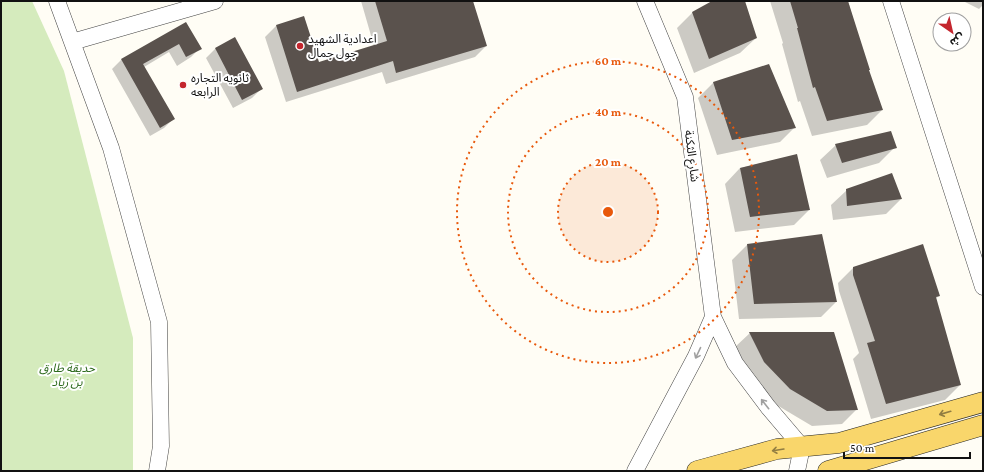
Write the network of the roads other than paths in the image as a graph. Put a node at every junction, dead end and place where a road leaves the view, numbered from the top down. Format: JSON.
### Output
{"nodes":[{"id":1,"x":57,"y":1,"type":"edge"},
{"id":2,"x":215,"y":1,"type":"edge"},
{"id":3,"x":645,"y":1,"type":"edge"},
{"id":4,"x":891,"y":1,"type":"edge"},
{"id":5,"x":72,"y":42,"type":"junction"},
{"id":6,"x":983,"y":287,"type":"edge"},
{"id":7,"x":713,"y":318,"type":"junction"},
{"id":8,"x":983,"y":402,"type":"edge"},
{"id":9,"x":983,"y":425,"type":"edge"},
{"id":10,"x":802,"y":447,"type":"junction"},
{"id":11,"x":157,"y":471,"type":"edge"},
{"id":12,"x":634,"y":471,"type":"edge"},
{"id":13,"x":697,"y":471,"type":"edge"},
{"id":14,"x":797,"y":471,"type":"edge"},
{"id":15,"x":828,"y":471,"type":"edge"}],
"edges":[{"from":1,"to":5,"type":"street"},
{"from":2,"to":5,"type":"street"},
{"from":3,"to":7,"type":"street","name":"شارع الثكنة"},
{"from":4,"to":6,"type":"street"},
{"from":5,"to":11,"type":"street"},
{"from":10,"to":7,"type":"street","one_way":true},
{"from":7,"to":12,"type":"street","one_way":true},
{"from":8,"to":10,"type":"main road","one_way":true},
{"from":9,"to":15,"type":"main road"},
{"from":10,"to":13,"type":"main road","one_way":true},
{"from":10,"to":14,"type":"street"}]}
